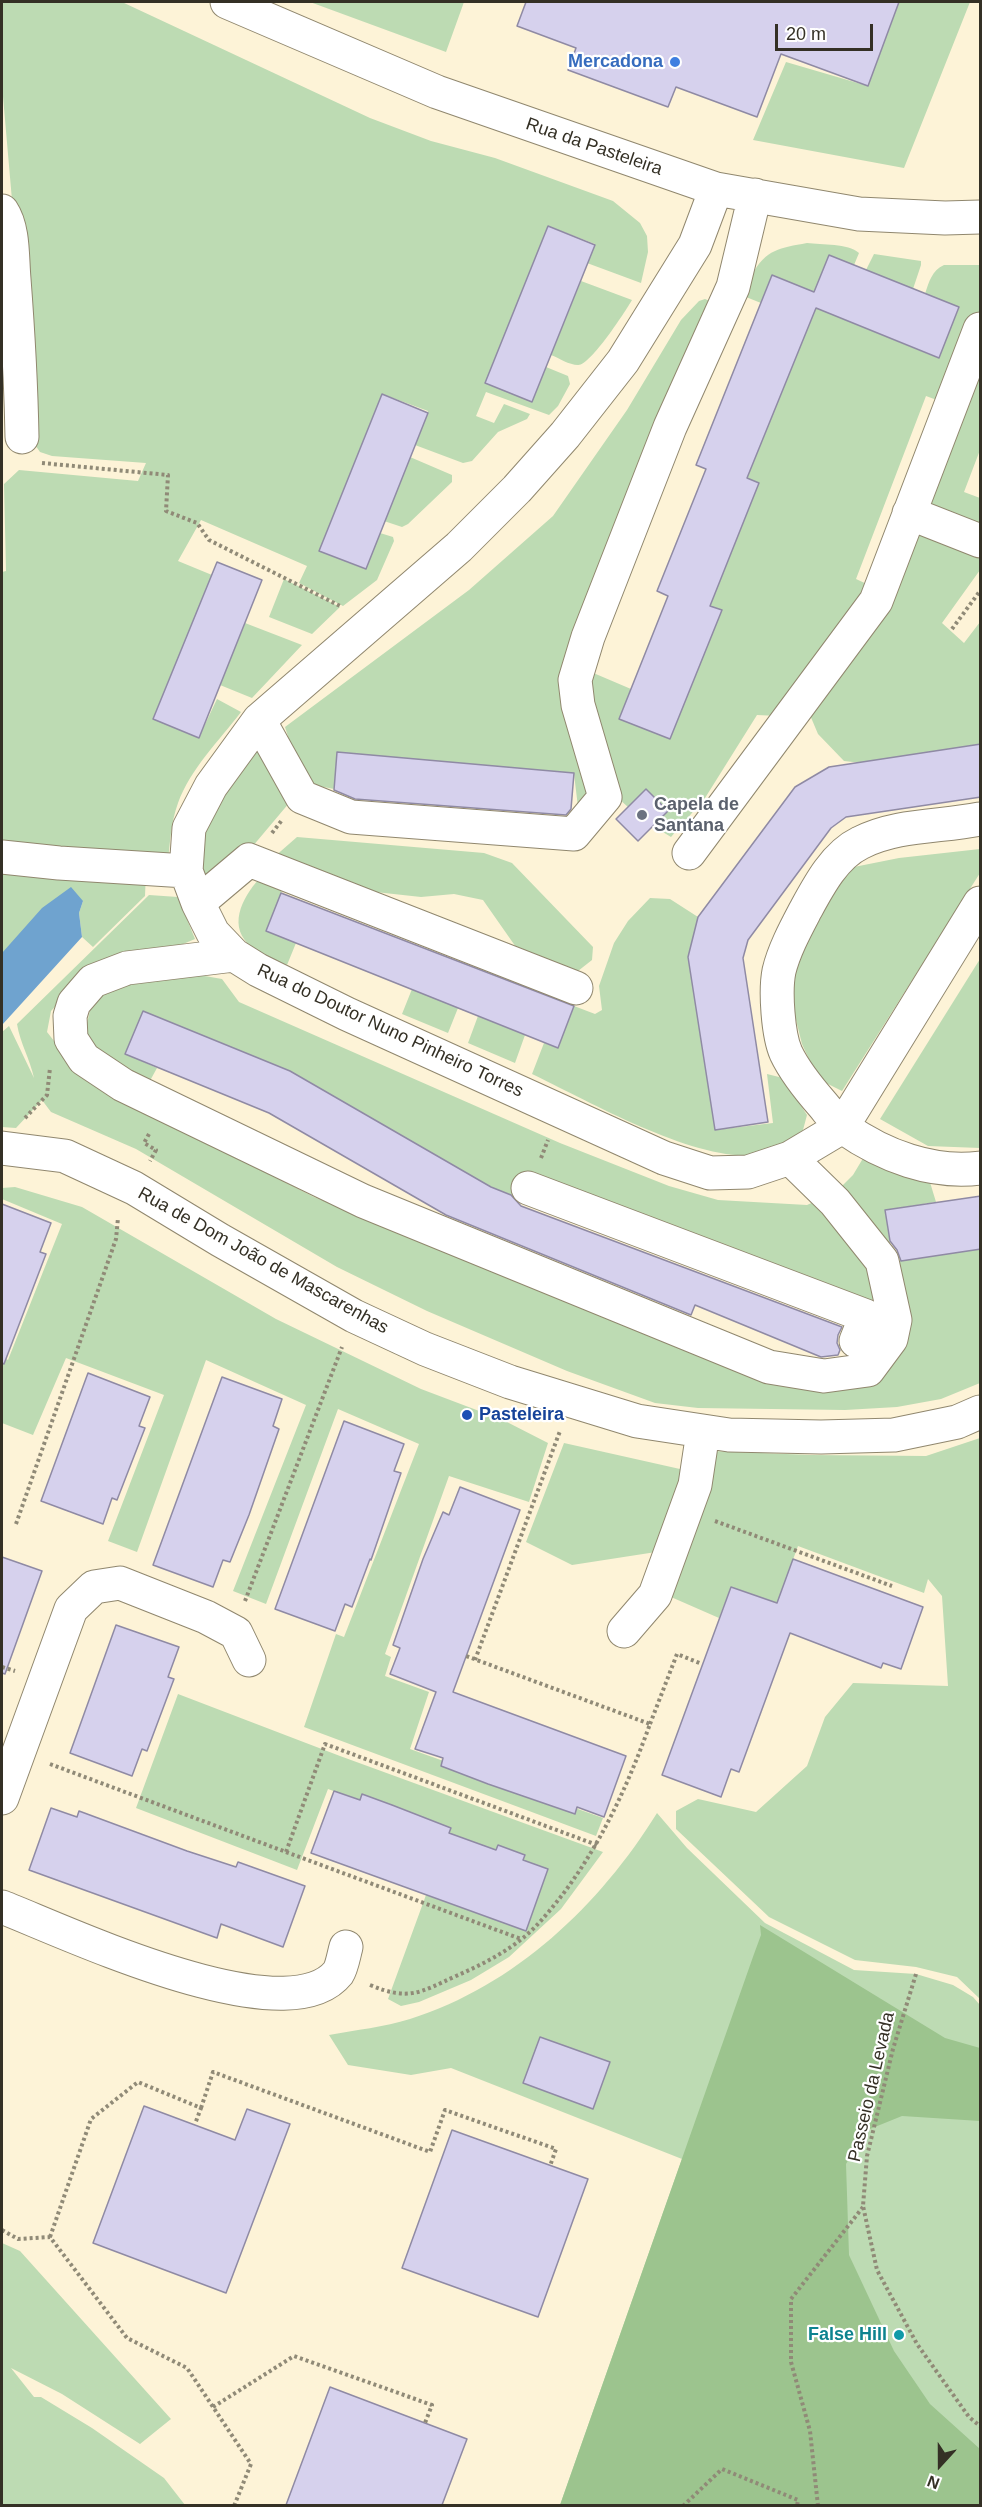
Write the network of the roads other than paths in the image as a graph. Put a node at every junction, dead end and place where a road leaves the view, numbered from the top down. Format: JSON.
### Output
{"nodes":[{"id":1,"x":227,"y":2,"type":"edge"},
{"id":2,"x":716,"y":189,"type":"junction"},
{"id":3,"x":754,"y":195,"type":"junction"},
{"id":4,"x":2,"y":211,"type":"edge"},
{"id":5,"x":981,"y":217,"type":"edge"},
{"id":6,"x":981,"y":329,"type":"edge"},
{"id":7,"x":30,"y":450,"type":"road end"},
{"id":8,"x":909,"y":513,"type":"junction"},
{"id":9,"x":981,"y":541,"type":"edge"},
{"id":10,"x":260,"y":720,"type":"junction"},
{"id":11,"x":981,"y":819,"type":"edge"},
{"id":12,"x":689,"y":853,"type":"dead end"},
{"id":13,"x":2,"y":857,"type":"edge"},
{"id":14,"x":186,"y":871,"type":"junction"},
{"id":15,"x":198,"y":903,"type":"junction"},
{"id":16,"x":981,"y":903,"type":"edge"},
{"id":17,"x":234,"y":955,"type":"junction"},
{"id":18,"x":576,"y":988,"type":"dead end"},
{"id":19,"x":842,"y":1127,"type":"junction"},
{"id":20,"x":2,"y":1148,"type":"edge"},
{"id":21,"x":790,"y":1158,"type":"junction"},
{"id":22,"x":981,"y":1168,"type":"edge"},
{"id":23,"x":528,"y":1188,"type":"dead end"},
{"id":24,"x":856,"y":1341,"type":"dead end"},
{"id":25,"x":981,"y":1412,"type":"edge"},
{"id":26,"x":704,"y":1432,"type":"junction"},
{"id":27,"x":624,"y":1631,"type":"dead end"},
{"id":28,"x":249,"y":1660,"type":"dead end"},
{"id":29,"x":2,"y":1798,"type":"edge"},
{"id":30,"x":2,"y":1907,"type":"edge"},
{"id":31,"x":342,"y":1960,"type":"road end"}],
"edges":[{"from":1,"to":2,"type":"street","name":"Rua da Pasteleira"},
{"from":2,"to":3,"type":"street","name":"Rua da Pasteleira"},
{"from":2,"to":10,"type":"street","name":"Rua do Doutor Nuno Pinheiro Torres"},
{"from":3,"to":5,"type":"street","name":"Rua da Pasteleira"},
{"from":3,"to":10,"type":"street"},
{"from":4,"to":7,"type":"street"},
{"from":6,"to":8,"type":"street"},
{"from":8,"to":9,"type":"street"},
{"from":8,"to":12,"type":"street"},
{"from":10,"to":14,"type":"street","name":"Rua do Doutor Nuno Pinheiro Torres"},
{"from":11,"to":19,"type":"street"},
{"from":13,"to":14,"type":"street"},
{"from":14,"to":15,"type":"street","name":"Rua do Doutor Nuno Pinheiro Torres"},
{"from":15,"to":17,"type":"street","name":"Rua do Doutor Nuno Pinheiro Torres"},
{"from":15,"to":18,"type":"street"},
{"from":16,"to":19,"type":"street","name":"Rua do Doutor Nuno Pinheiro Torres"},
{"from":17,"to":21,"type":"street","name":"Rua do Doutor Nuno Pinheiro Torres"},
{"from":17,"to":21,"type":"street"},
{"from":19,"to":21,"type":"street","name":"Rua do Doutor Nuno Pinheiro Torres"},
{"from":19,"to":22,"type":"street"},
{"from":20,"to":26,"type":"street","name":"Rua de Dom João de Mascarenhas"},
{"from":23,"to":24,"type":"street"},
{"from":25,"to":26,"type":"street","name":"Rua de Dom João de Mascarenhas"},
{"from":26,"to":27,"type":"street"},
{"from":28,"to":29,"type":"street"},
{"from":30,"to":31,"type":"street"}]}
